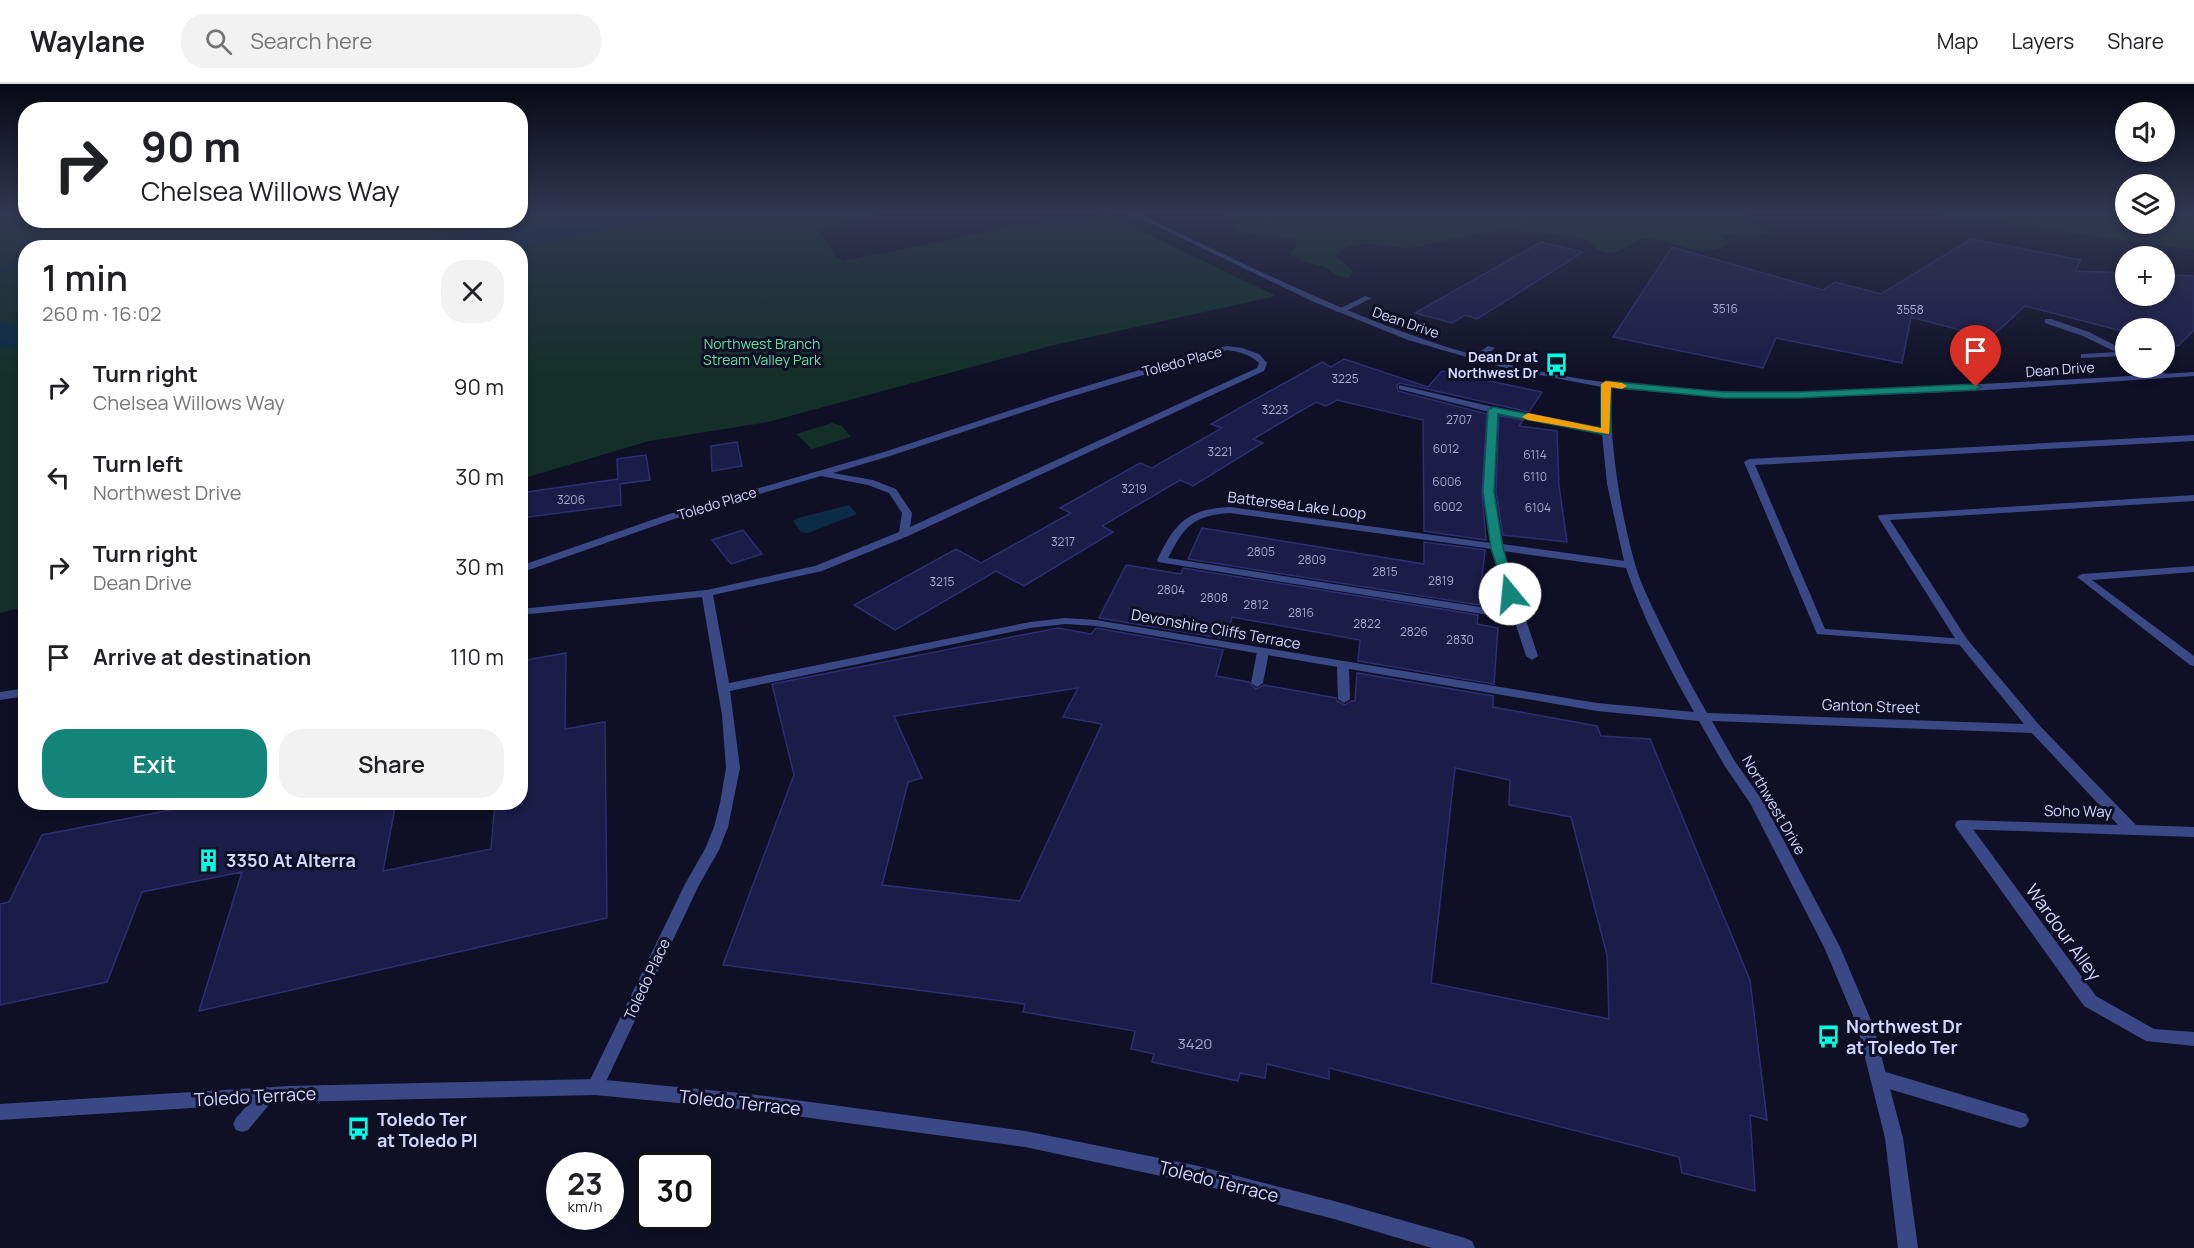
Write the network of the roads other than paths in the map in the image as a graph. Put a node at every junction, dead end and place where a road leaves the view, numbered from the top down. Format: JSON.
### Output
{"nodes":[{"id":1,"x":1247,"y":267,"type":"edge"},
{"id":2,"x":1368,"y":298,"type":"dead end"},
{"id":3,"x":1339,"y":311,"type":"junction"},
{"id":4,"x":2048,"y":321,"type":"dead end"},
{"id":5,"x":1491,"y":348,"type":"dead end"},
{"id":6,"x":2115,"y":349,"type":"edge"},
{"id":7,"x":2115,"y":354,"type":"edge"},
{"id":8,"x":2084,"y":356,"type":"dead end"},
{"id":9,"x":1476,"y":359,"type":"junction"},
{"id":10,"x":2194,"y":374,"type":"edge"},
{"id":11,"x":2175,"y":375,"type":"edge"},
{"id":12,"x":2126,"y":378,"type":"edge"},
{"id":13,"x":1606,"y":384,"type":"junction"},
{"id":14,"x":1402,"y":387,"type":"dead end"},
{"id":15,"x":1493,"y":410,"type":"junction"},
{"id":16,"x":1606,"y":432,"type":"junction"},
{"id":17,"x":2194,"y":438,"type":"edge"},
{"id":18,"x":819,"y":474,"type":"junction"},
{"id":19,"x":2194,"y":498,"type":"edge"},
{"id":20,"x":904,"y":534,"type":"junction"},
{"id":21,"x":1497,"y":548,"type":"junction"},
{"id":22,"x":1630,"y":566,"type":"junction"},
{"id":23,"x":528,"y":567,"type":"edge"},
{"id":24,"x":2194,"y":569,"type":"edge"},
{"id":25,"x":707,"y":593,"type":"junction"},
{"id":26,"x":528,"y":611,"type":"edge"},
{"id":27,"x":1517,"y":616,"type":"junction"},
{"id":28,"x":1962,"y":641,"type":"junction"},
{"id":29,"x":1263,"y":652,"type":"junction"},
{"id":30,"x":1532,"y":656,"type":"dead end"},
{"id":31,"x":2194,"y":662,"type":"edge"},
{"id":32,"x":1343,"y":666,"type":"junction"},
{"id":33,"x":1257,"y":683,"type":"dead end"},
{"id":34,"x":725,"y":688,"type":"junction"},
{"id":35,"x":18,"y":693,"type":"edge"},
{"id":36,"x":0,"y":696,"type":"edge"},
{"id":37,"x":1344,"y":699,"type":"dead end"},
{"id":38,"x":1705,"y":717,"type":"junction"},
{"id":39,"x":2036,"y":729,"type":"junction"},
{"id":40,"x":1962,"y":825,"type":"joint"},
{"id":41,"x":2131,"y":829,"type":"junction"},
{"id":42,"x":2194,"y":832,"type":"edge"},
{"id":43,"x":2194,"y":1039,"type":"edge"},
{"id":44,"x":1879,"y":1078,"type":"junction"},
{"id":45,"x":595,"y":1087,"type":"junction"},
{"id":46,"x":267,"y":1095,"type":"junction"},
{"id":47,"x":0,"y":1112,"type":"edge"},
{"id":48,"x":2020,"y":1120,"type":"dead end"},
{"id":49,"x":242,"y":1124,"type":"dead end"},
{"id":50,"x":1465,"y":1248,"type":"edge"},
{"id":51,"x":1908,"y":1248,"type":"edge"}],
"edges":[{"from":1,"to":3,"type":"street","name":"Dean Drive"},
{"from":2,"to":3,"type":"street"},
{"from":3,"to":9,"type":"street","name":"Dean Drive"},
{"from":4,"to":6,"type":"street"},
{"from":5,"to":9,"type":"street"},
{"from":7,"to":8,"type":"street"},
{"from":9,"to":13,"type":"street","name":"Dean Drive"},
{"from":10,"to":11,"type":"street","name":"Dean Drive"},
{"from":12,"to":13,"type":"street","name":"Dean Drive"},
{"from":13,"to":16,"type":"street","name":"Northwest Drive"},
{"from":14,"to":15,"type":"street"},
{"from":15,"to":16,"type":"street"},
{"from":15,"to":21,"type":"street"},
{"from":16,"to":22,"type":"street","name":"Northwest Drive"},
{"from":17,"to":28,"type":"street"},
{"from":18,"to":20,"type":"street"},
{"from":18,"to":20,"type":"street","name":"Toledo Place"},
{"from":18,"to":23,"type":"street","name":"Toledo Place"},
{"from":19,"to":28,"type":"street"},
{"from":20,"to":25,"type":"street","name":"Toledo Place"},
{"from":21,"to":22,"type":"street","name":"Battersea Lake Loop"},
{"from":21,"to":27,"type":"street"},
{"from":21,"to":27,"type":"street","name":"Battersea Lake Loop"},
{"from":22,"to":38,"type":"street","name":"Northwest Drive"},
{"from":24,"to":31,"type":"street"},
{"from":25,"to":26,"type":"street","name":"Toledo Place"},
{"from":25,"to":34,"type":"street","name":"Toledo Place"},
{"from":27,"to":30,"type":"street"},
{"from":28,"to":39,"type":"street"},
{"from":29,"to":32,"type":"street","name":"Devonshire Cliffs Terrace"},
{"from":29,"to":33,"type":"street"},
{"from":29,"to":34,"type":"street","name":"Devonshire Cliffs Terrace"},
{"from":32,"to":37,"type":"street"},
{"from":32,"to":38,"type":"street","name":"Devonshire Cliffs Terrace"},
{"from":34,"to":45,"type":"street","name":"Toledo Place"},
{"from":35,"to":36,"type":"street"},
{"from":38,"to":39,"type":"street","name":"Ganton Street"},
{"from":38,"to":44,"type":"street","name":"Northwest Drive"},
{"from":39,"to":41,"type":"street"},
{"from":40,"to":41,"type":"street","name":"Soho Way"},
{"from":40,"to":43,"type":"street","name":"Wardour Alley"},
{"from":41,"to":42,"type":"street","name":"Soho Way"},
{"from":44,"to":48,"type":"street"},
{"from":44,"to":51,"type":"street","name":"Northwest Drive"},
{"from":45,"to":46,"type":"street","name":"Toledo Terrace"},
{"from":45,"to":50,"type":"street","name":"Toledo Terrace"},
{"from":46,"to":47,"type":"street","name":"Toledo Terrace"},
{"from":46,"to":49,"type":"street"}]}
